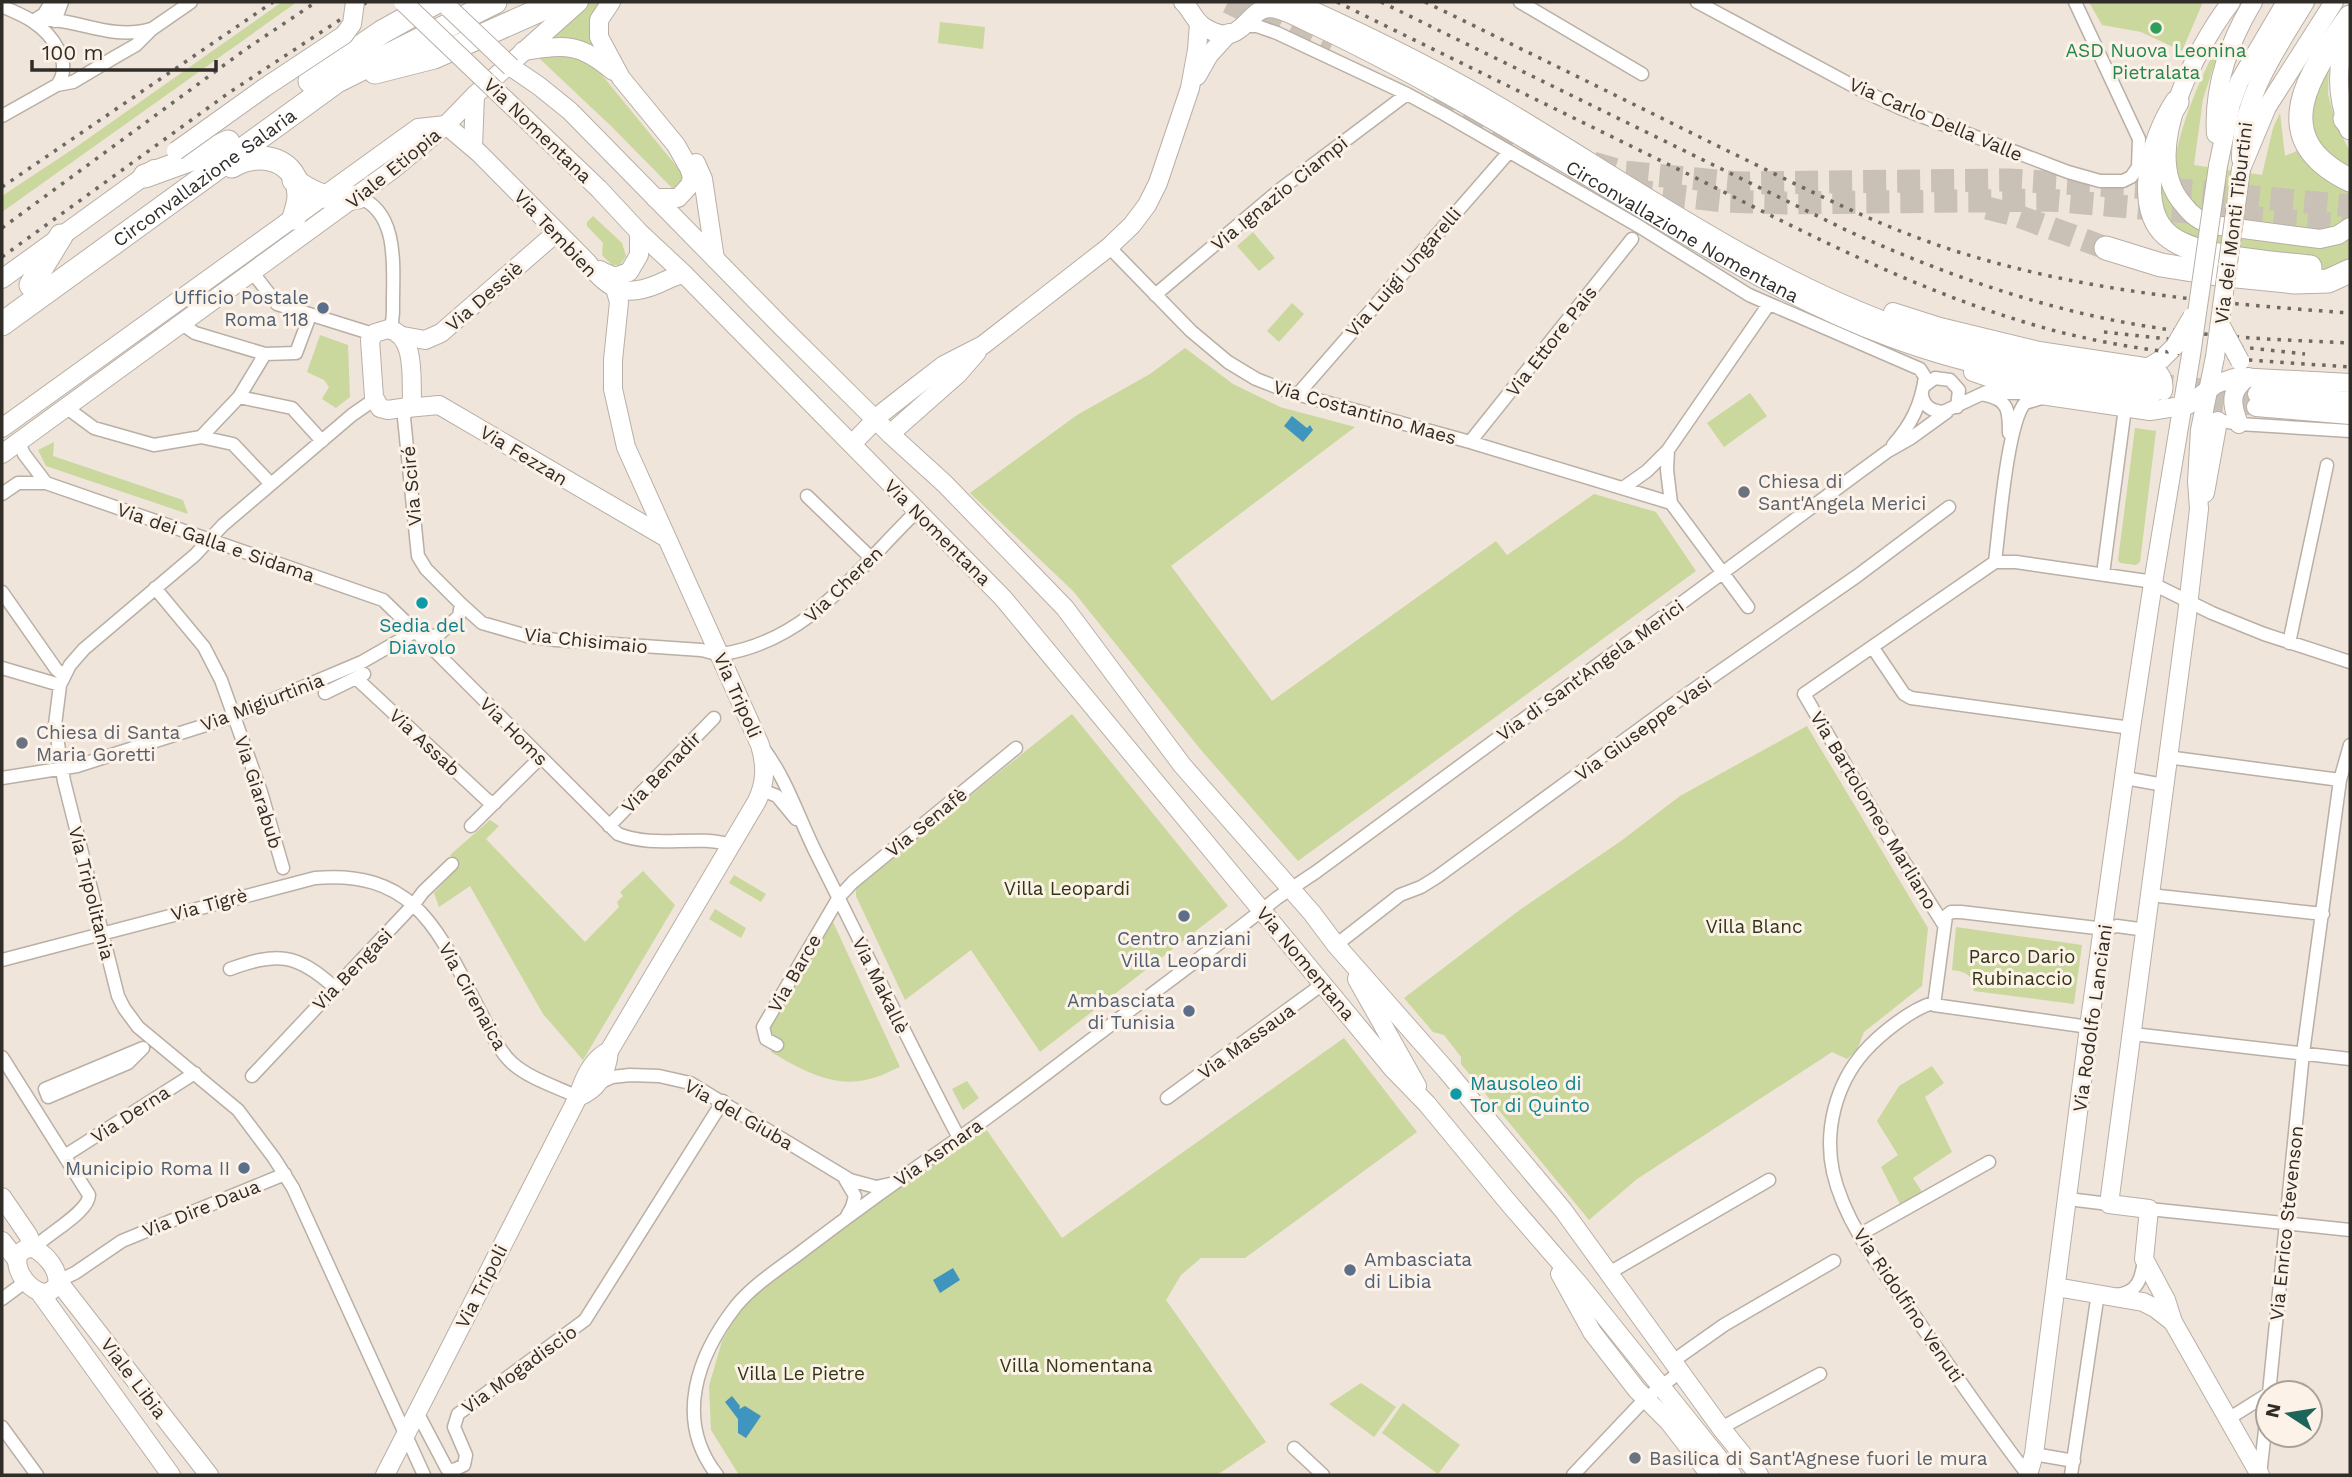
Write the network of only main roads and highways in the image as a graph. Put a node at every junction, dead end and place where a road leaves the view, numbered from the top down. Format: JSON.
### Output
{"nodes":[{"id":1,"x":495,"y":2,"type":"edge"},
{"id":2,"x":558,"y":2,"type":"edge"},
{"id":3,"x":443,"y":3,"type":"edge"},
{"id":4,"x":2350,"y":16,"type":"edge"},
{"id":5,"x":2177,"y":102,"type":"road end"},
{"id":6,"x":285,"y":118,"type":"junction"},
{"id":7,"x":228,"y":142,"type":"junction"},
{"id":8,"x":145,"y":176,"type":"road end"},
{"id":9,"x":295,"y":180,"type":"junction"},
{"id":10,"x":2350,"y":180,"type":"edge"},
{"id":11,"x":192,"y":185,"type":"junction"},
{"id":12,"x":358,"y":197,"type":"road end"},
{"id":13,"x":294,"y":218,"type":"road end"},
{"id":14,"x":61,"y":236,"type":"road end"},
{"id":15,"x":2106,"y":248,"type":"tunnel mouth"},
{"id":16,"x":2310,"y":267,"type":"dead end"},
{"id":17,"x":2350,"y":271,"type":"edge"},
{"id":18,"x":30,"y":285,"type":"junction"},
{"id":19,"x":2,"y":306,"type":"edge"},
{"id":20,"x":2,"y":324,"type":"edge"}],
"edges":[{"from":1,"to":6,"type":"highway","name":"Circonvallazione Salaria"},
{"from":2,"to":6,"type":"highway"},
{"from":3,"to":7,"type":"highway","name":"Circonvallazione Salaria"},
{"from":4,"to":10,"type":"highway"},
{"from":5,"to":16,"type":"highway"},
{"from":6,"to":11,"type":"highway","name":"Circonvallazione Salaria"},
{"from":7,"to":8,"type":"highway"},
{"from":7,"to":18,"type":"highway","name":"Circonvallazione Salaria"},
{"from":9,"to":11,"type":"highway"},
{"from":9,"to":12,"type":"highway"},
{"from":9,"to":13,"type":"highway"},
{"from":11,"to":20,"type":"highway","name":"Circonvallazione Salaria"},
{"from":14,"to":18,"type":"highway"},
{"from":15,"to":17,"type":"highway"},
{"from":18,"to":19,"type":"highway","name":"Circonvallazione Salaria"}]}
